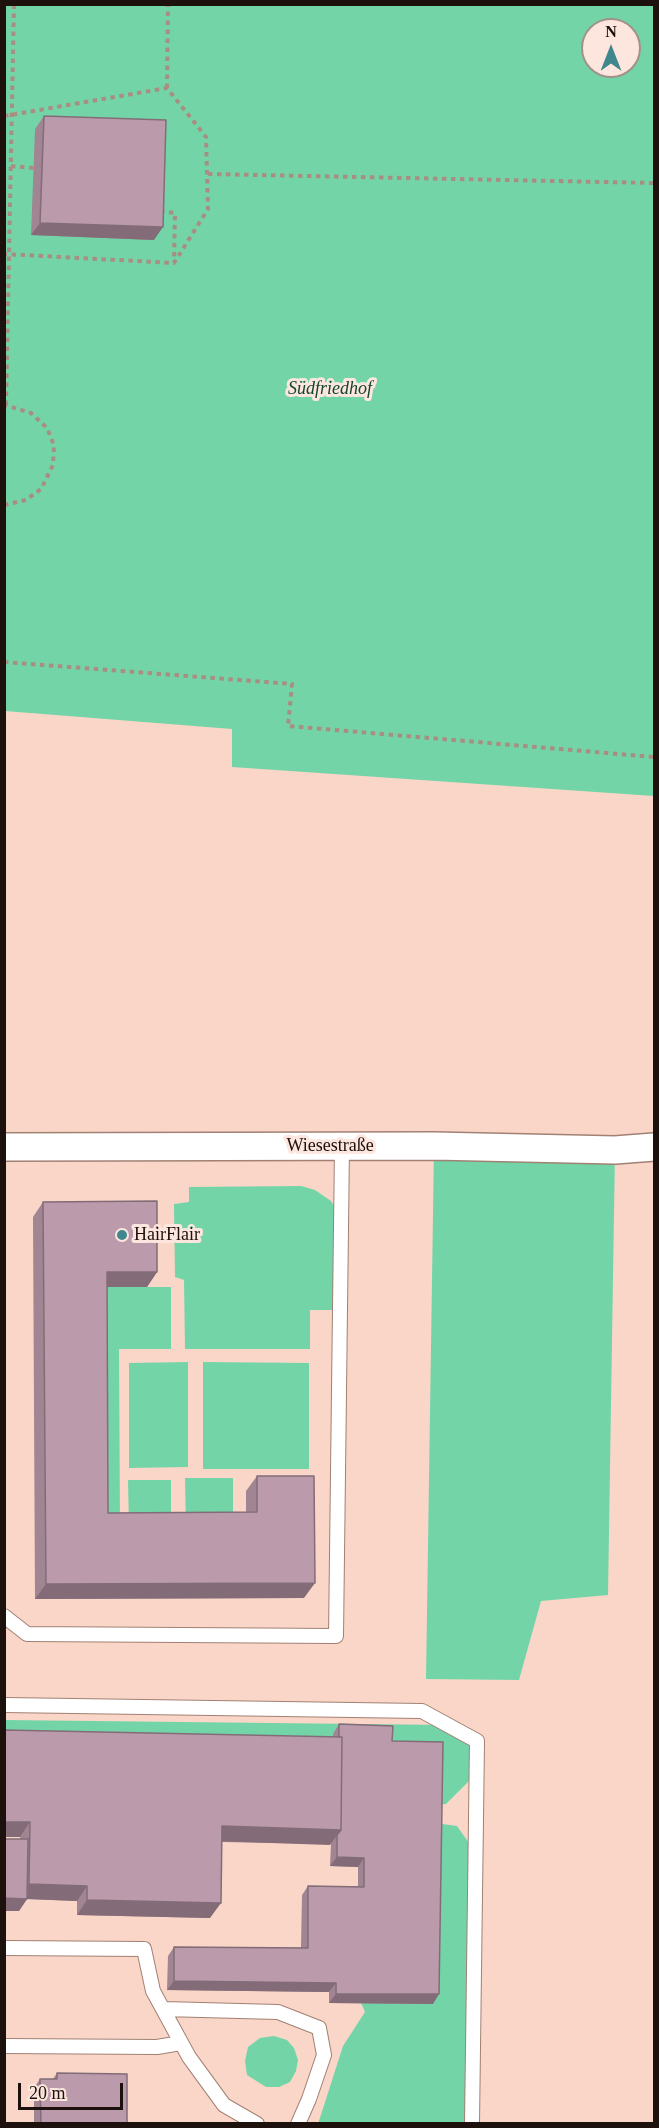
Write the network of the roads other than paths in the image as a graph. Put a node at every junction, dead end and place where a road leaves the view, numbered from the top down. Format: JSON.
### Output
{"nodes":[{"id":1,"x":342,"y":1146,"type":"junction"},
{"id":2,"x":4,"y":1147,"type":"edge"},
{"id":3,"x":654,"y":1147,"type":"edge"},
{"id":4,"x":4,"y":1616,"type":"edge"},
{"id":5,"x":4,"y":1706,"type":"edge"},
{"id":6,"x":4,"y":1948,"type":"edge"},
{"id":7,"x":163,"y":2009,"type":"junction"},
{"id":8,"x":181,"y":2043,"type":"junction"},
{"id":9,"x":4,"y":2046,"type":"edge"},
{"id":10,"x":257,"y":2124,"type":"edge"},
{"id":11,"x":298,"y":2124,"type":"edge"},
{"id":12,"x":472,"y":2124,"type":"edge"}],
"edges":[{"from":1,"to":2,"type":"street","name":"Wiesestraße"},
{"from":1,"to":3,"type":"street","name":"Wiesestraße"},
{"from":1,"to":4,"type":"lane"},
{"from":5,"to":12,"type":"lane"},
{"from":6,"to":7,"type":"lane"},
{"from":7,"to":8,"type":"lane"},
{"from":7,"to":11,"type":"lane"},
{"from":8,"to":9,"type":"lane"},
{"from":8,"to":10,"type":"lane"}]}
